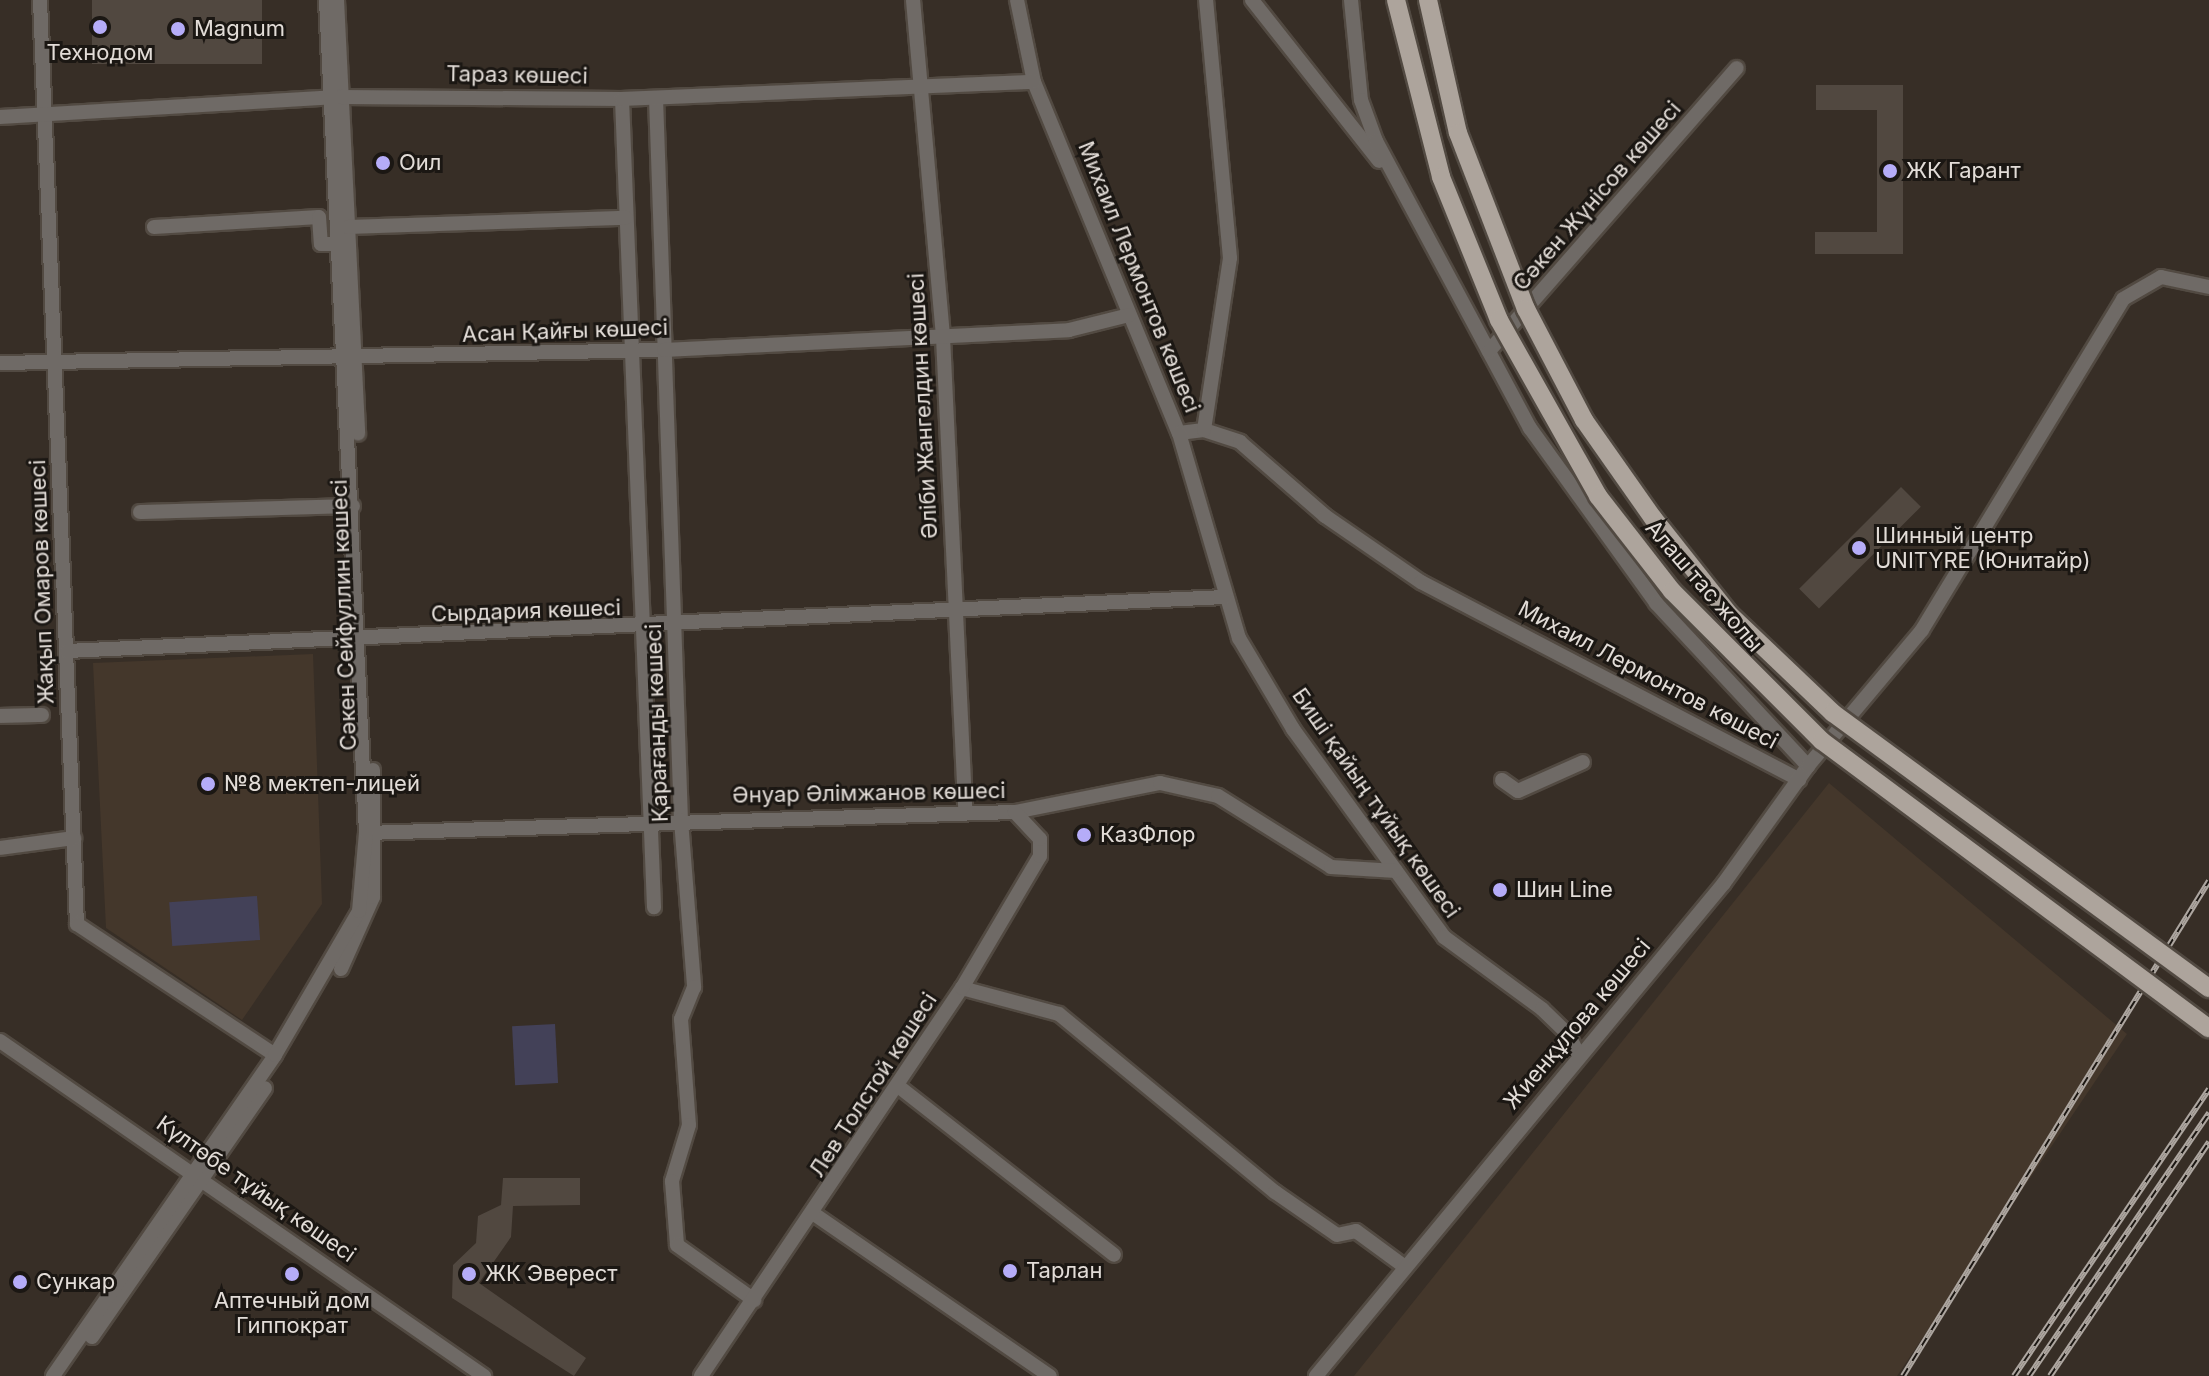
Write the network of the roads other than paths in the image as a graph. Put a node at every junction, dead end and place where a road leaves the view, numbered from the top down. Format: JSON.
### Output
{"nodes":[{"id":1,"x":40,"y":0,"type":"edge"},
{"id":2,"x":326,"y":0,"type":"edge"},
{"id":3,"x":337,"y":0,"type":"edge"},
{"id":4,"x":913,"y":0,"type":"edge"},
{"id":5,"x":1017,"y":0,"type":"edge"},
{"id":6,"x":1206,"y":0,"type":"edge"},
{"id":7,"x":1252,"y":0,"type":"edge"},
{"id":8,"x":1351,"y":0,"type":"edge"},
{"id":9,"x":1396,"y":0,"type":"edge"},
{"id":10,"x":1428,"y":0,"type":"edge"},
{"id":11,"x":1737,"y":68,"type":"dead end"},
{"id":12,"x":1034,"y":82,"type":"junction"},
{"id":13,"x":922,"y":86,"type":"junction"},
{"id":14,"x":335,"y":98,"type":"junction"},
{"id":15,"x":656,"y":98,"type":"junction"},
{"id":16,"x":622,"y":99,"type":"junction"},
{"id":17,"x":47,"y":116,"type":"junction"},
{"id":18,"x":0,"y":117,"type":"edge"},
{"id":19,"x":1400,"y":187,"type":"junction"},
{"id":20,"x":626,"y":218,"type":"junction"},
{"id":21,"x":154,"y":227,"type":"dead end"},
{"id":22,"x":348,"y":227,"type":"junction"},
{"id":23,"x":338,"y":244,"type":"junction"},
{"id":24,"x":2209,"y":287,"type":"edge"},
{"id":25,"x":1129,"y":315,"type":"junction"},
{"id":26,"x":943,"y":337,"type":"junction"},
{"id":27,"x":664,"y":350,"type":"junction"},
{"id":28,"x":630,"y":351,"type":"junction"},
{"id":29,"x":1489,"y":351,"type":"junction"},
{"id":30,"x":56,"y":361,"type":"junction"},
{"id":31,"x":350,"y":361,"type":"junction"},
{"id":32,"x":0,"y":363,"type":"edge"},
{"id":33,"x":1204,"y":430,"type":"junction"},
{"id":34,"x":1179,"y":433,"type":"junction"},
{"id":35,"x":353,"y":506,"type":"junction"},
{"id":36,"x":140,"y":512,"type":"dead end"},
{"id":37,"x":1226,"y":597,"type":"junction"},
{"id":38,"x":955,"y":612,"type":"junction"},
{"id":39,"x":677,"y":627,"type":"junction"},
{"id":40,"x":639,"y":629,"type":"junction"},
{"id":41,"x":363,"y":640,"type":"junction"},
{"id":42,"x":67,"y":651,"type":"junction"},
{"id":43,"x":42,"y":715,"type":"dead end"},
{"id":44,"x":0,"y":716,"type":"edge"},
{"id":45,"x":1583,"y":762,"type":"dead end"},
{"id":46,"x":1808,"y":766,"type":"junction"},
{"id":47,"x":1502,"y":780,"type":"dead end"},
{"id":48,"x":1799,"y":780,"type":"junction"},
{"id":49,"x":965,"y":811,"type":"junction"},
{"id":50,"x":1015,"y":812,"type":"junction"},
{"id":51,"x":681,"y":820,"type":"junction"},
{"id":52,"x":647,"y":821,"type":"junction"},
{"id":53,"x":371,"y":833,"type":"junction"},
{"id":54,"x":74,"y":838,"type":"junction"},
{"id":55,"x":0,"y":848,"type":"edge"},
{"id":56,"x":1396,"y":871,"type":"junction"},
{"id":57,"x":654,"y":907,"type":"dead end"},
{"id":58,"x":962,"y":988,"type":"junction"},
{"id":59,"x":2209,"y":988,"type":"edge"},
{"id":60,"x":2209,"y":1028,"type":"edge"},
{"id":61,"x":0,"y":1041,"type":"edge"},
{"id":62,"x":275,"y":1055,"type":"junction"},
{"id":63,"x":1579,"y":1056,"type":"junction"},
{"id":64,"x":898,"y":1086,"type":"junction"},
{"id":65,"x":200,"y":1176,"type":"junction"},
{"id":66,"x":814,"y":1214,"type":"junction"},
{"id":67,"x":1114,"y":1255,"type":"dead end"},
{"id":68,"x":1405,"y":1267,"type":"junction"},
{"id":69,"x":754,"y":1300,"type":"junction"},
{"id":70,"x":53,"y":1376,"type":"edge"},
{"id":71,"x":64,"y":1376,"type":"edge"},
{"id":72,"x":484,"y":1376,"type":"edge"},
{"id":73,"x":701,"y":1376,"type":"edge"},
{"id":74,"x":1050,"y":1376,"type":"edge"},
{"id":75,"x":1316,"y":1376,"type":"edge"}],
"edges":[{"from":1,"to":17,"type":"street","name":"Жақып Омаров көшесі"},
{"from":2,"to":14,"type":"street","name":"Сәкен Сейфуллин көшесі"},
{"from":3,"to":14,"type":"street","name":"Сәкен Сейфуллин көшесі"},
{"from":4,"to":13,"type":"street","name":"Әліби Жангелдин көшесі"},
{"from":5,"to":12,"type":"street","name":"Михаил Лермонтов көшесі"},
{"from":6,"to":33,"type":"street"},
{"from":7,"to":19,"type":"street"},
{"from":8,"to":19,"type":"street"},
{"from":9,"to":60,"type":"main road","name":"Алаш тас жолы","bridge":true},
{"from":10,"to":59,"type":"main road","name":"Алаш тас жолы","bridge":true},
{"from":11,"to":29,"type":"street","name":"Сәкен Жүнісов көшесі"},
{"from":12,"to":13,"type":"street","name":"Тараз көшесі"},
{"from":12,"to":25,"type":"street","name":"Михаил Лермонтов көшесі"},
{"from":13,"to":15,"type":"street","name":"Тараз көшесі"},
{"from":13,"to":26,"type":"street","name":"Әліби Жангелдин көшесі"},
{"from":14,"to":16,"type":"street","name":"Тараз көшесі"},
{"from":14,"to":17,"type":"street","name":"Тараз көшесі"},
{"from":14,"to":22,"type":"street","name":"Сәкен Сейфуллин көшесі"},
{"from":14,"to":23,"type":"street","name":"Сәкен Сейфуллин көшесі"},
{"from":15,"to":16,"type":"street","name":"Тараз көшесі"},
{"from":15,"to":27,"type":"street","name":"Қарағанды көшесі"},
{"from":16,"to":20,"type":"street","name":"Қарағанды көшесі"},
{"from":17,"to":18,"type":"street","name":"Тараз көшесі"},
{"from":17,"to":30,"type":"street","name":"Жақып Омаров көшесі"},
{"from":19,"to":29,"type":"street"},
{"from":20,"to":22,"type":"street"},
{"from":20,"to":28,"type":"street","name":"Қарағанды көшесі"},
{"from":21,"to":23,"type":"street"},
{"from":22,"to":31,"type":"street","name":"Сәкен Сейфуллин көшесі"},
{"from":23,"to":31,"type":"street","name":"Сәкен Сейфуллин көшесі"},
{"from":24,"to":46,"type":"street","name":"Жиенқұлова көшесі"},
{"from":25,"to":26,"type":"street","name":"Асан Қайғы көшесі"},
{"from":25,"to":34,"type":"street","name":"Михаил Лермонтов көшесі"},
{"from":26,"to":27,"type":"street","name":"Асан Қайғы көшесі"},
{"from":26,"to":38,"type":"street","name":"Әліби Жангелдин көшесі"},
{"from":27,"to":28,"type":"street","name":"Асан Қайғы көшесі"},
{"from":27,"to":39,"type":"street","name":"Қарағанды көшесі"},
{"from":28,"to":31,"type":"street","name":"Асан Қайғы көшесі"},
{"from":28,"to":40,"type":"street","name":"Қарағанды көшесі"},
{"from":29,"to":46,"type":"street"},
{"from":30,"to":31,"type":"street","name":"Асан Қайғы көшесі"},
{"from":30,"to":32,"type":"street","name":"Асан Қайғы көшесі"},
{"from":30,"to":42,"type":"street","name":"Жақып Омаров көшесі"},
{"from":31,"to":35,"type":"street","name":"Сәкен Сейфуллин көшесі"},
{"from":31,"to":41,"type":"street","name":"Сәкен Сейфуллин көшесі"},
{"from":33,"to":34,"type":"street","name":"Михаил Лермонтов көшесі"},
{"from":33,"to":48,"type":"street","name":"Михаил Лермонтов көшесі"},
{"from":34,"to":37,"type":"street","name":"Биші қайың тұйық көшесі"},
{"from":35,"to":36,"type":"street","name":"Сәкен Сейфуллин көшесі"},
{"from":35,"to":41,"type":"street","name":"Сәкен Сейфуллин көшесі"},
{"from":37,"to":38,"type":"street","name":"Сырдария көшесі"},
{"from":37,"to":56,"type":"street","name":"Биші қайың тұйық көшесі"},
{"from":38,"to":39,"type":"street","name":"Сырдария көшесі"},
{"from":38,"to":49,"type":"street","name":"Әліби Жангелдин көшесі"},
{"from":39,"to":40,"type":"street","name":"Сырдария көшесі"},
{"from":39,"to":51,"type":"street","name":"Қарағанды көшесі"},
{"from":40,"to":41,"type":"street","name":"Сырдария көшесі"},
{"from":40,"to":52,"type":"street","name":"Қарағанды көшесі"},
{"from":41,"to":42,"type":"street","name":"Сырдария көшесі"},
{"from":41,"to":53,"type":"street","name":"Сәкен Сейфуллин көшесі"},
{"from":42,"to":54,"type":"street","name":"Жақып Омаров көшесі"},
{"from":43,"to":44,"type":"street"},
{"from":45,"to":47,"type":"street"},
{"from":46,"to":48,"type":"street","name":"Жиенқұлова көшесі"},
{"from":48,"to":63,"type":"street","name":"Жиенқұлова көшесі"},
{"from":49,"to":50,"type":"street","name":"Әнуар Әлімжанов көшесі"},
{"from":49,"to":51,"type":"street","name":"Әнуар Әлімжанов көшесі"},
{"from":50,"to":56,"type":"street","name":"Әнуар Әлімжанов көшесі"},
{"from":50,"to":58,"type":"street","name":"Лев Толстой көшесі"},
{"from":51,"to":52,"type":"street","name":"Әнуар Әлімжанов көшесі"},
{"from":51,"to":69,"type":"street","name":"Қарағанды көшесі"},
{"from":52,"to":53,"type":"street","name":"Әнуар Әлімжанов көшесі"},
{"from":52,"to":57,"type":"street","name":"Қарағанды көшесі"},
{"from":53,"to":62,"type":"street","name":"Сәкен Сейфуллин көшесі"},
{"from":53,"to":65,"type":"street","name":"Сәкен Сейфуллин көшесі"},
{"from":54,"to":55,"type":"street"},
{"from":54,"to":62,"type":"street","name":"Жақып Омаров көшесі"},
{"from":56,"to":63,"type":"street","name":"Биші қайың тұйық көшесі"},
{"from":58,"to":64,"type":"street","name":"Лев Толстой көшесі"},
{"from":58,"to":68,"type":"street"},
{"from":61,"to":65,"type":"street","name":"Күлтөбе тұйық көшесі"},
{"from":62,"to":65,"type":"street","name":"Сәкен Сейфуллин көшесі"},
{"from":63,"to":68,"type":"street","name":"Жиенқұлова көшесі"},
{"from":64,"to":66,"type":"street","name":"Лев Толстой көшесі"},
{"from":64,"to":67,"type":"street"},
{"from":65,"to":70,"type":"street","name":"Сәкен Сейфуллин көшесі"},
{"from":65,"to":71,"type":"street","name":"Сәкен Сейфуллин көшесі"},
{"from":65,"to":72,"type":"street","name":"Күлтөбе тұйық көшесі"},
{"from":66,"to":69,"type":"street","name":"Лев Толстой көшесі"},
{"from":66,"to":74,"type":"street"},
{"from":68,"to":75,"type":"street","name":"Жиенқұлова көшесі"},
{"from":69,"to":73,"type":"street","name":"Лев Толстой көшесі"}]}
